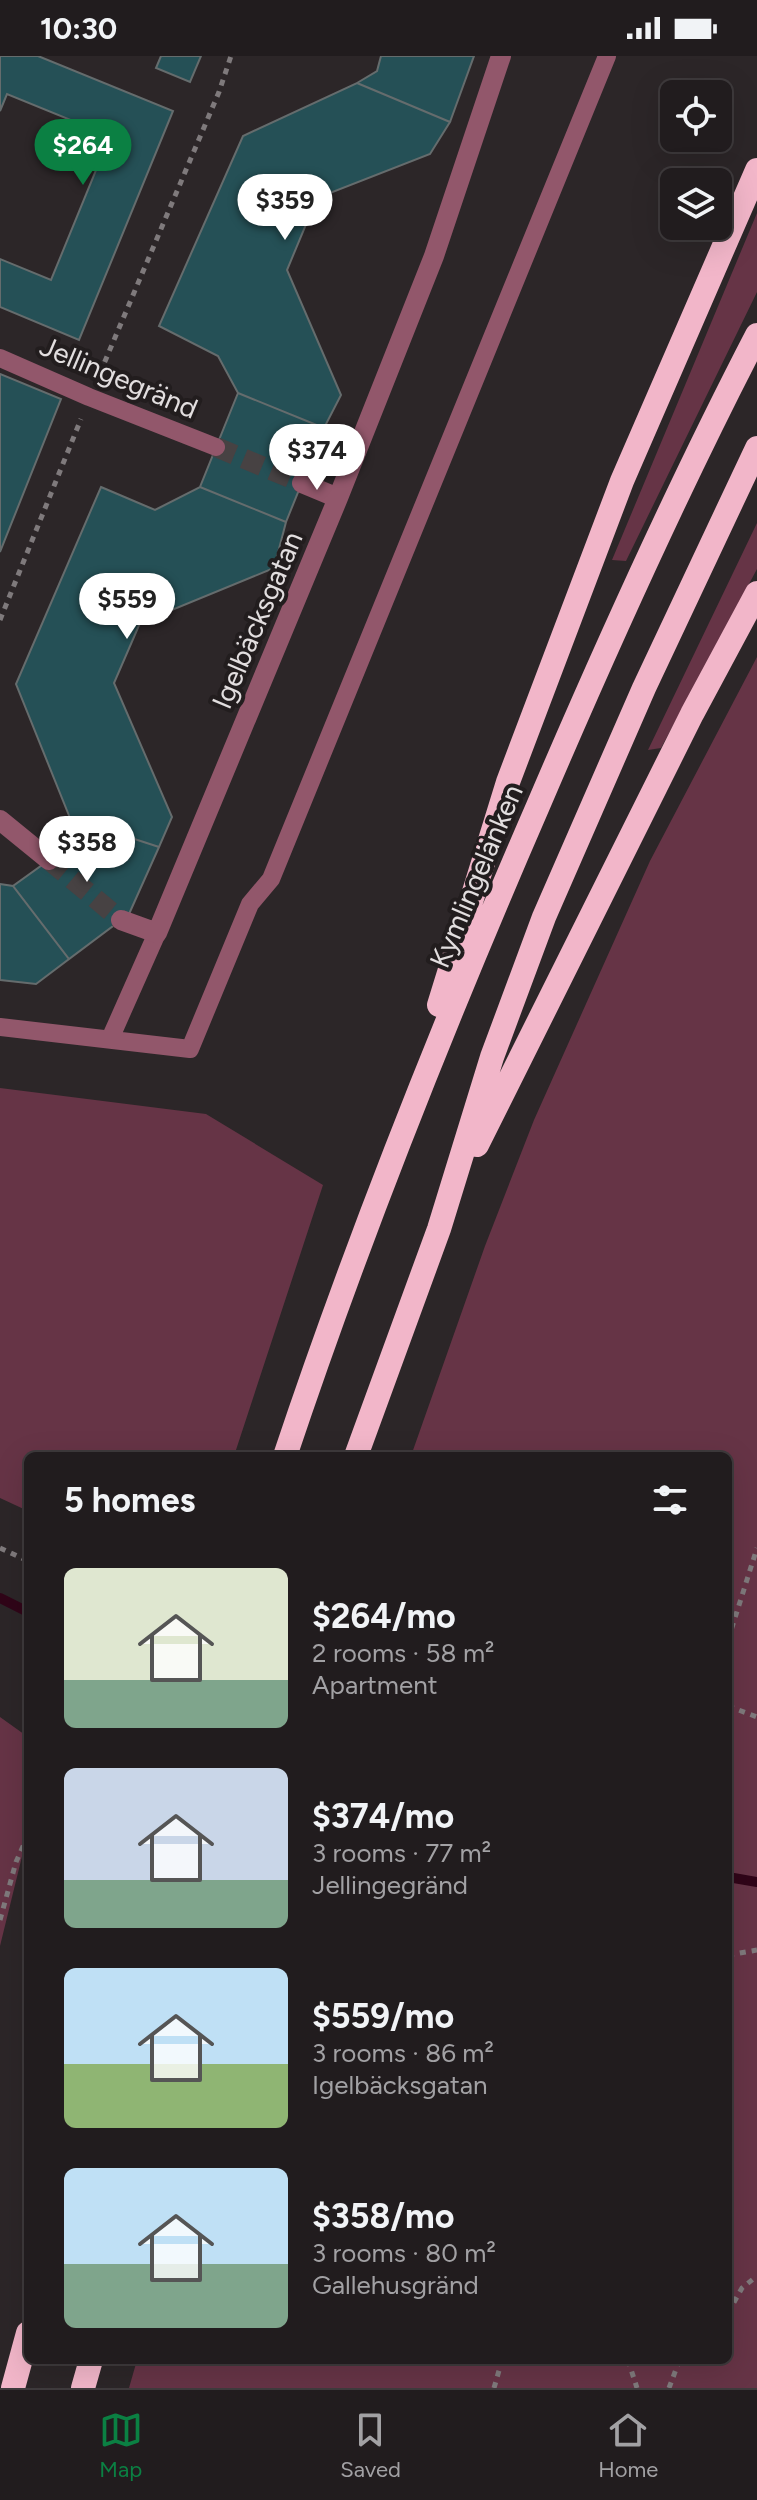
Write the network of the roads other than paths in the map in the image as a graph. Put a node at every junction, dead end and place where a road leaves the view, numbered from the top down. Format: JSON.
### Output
{"nodes":[{"id":1,"x":501,"y":56,"type":"edge"},
{"id":2,"x":607,"y":56,"type":"edge"},
{"id":3,"x":757,"y":170,"type":"edge"},
{"id":4,"x":757,"y":335,"type":"edge"},
{"id":5,"x":0,"y":358,"type":"edge"},
{"id":6,"x":216,"y":447,"type":"tunnel mouth"},
{"id":7,"x":757,"y":448,"type":"edge"},
{"id":8,"x":302,"y":483,"type":"tunnel mouth"},
{"id":9,"x":338,"y":498,"type":"junction"},
{"id":10,"x":757,"y":593,"type":"edge"},
{"id":11,"x":0,"y":820,"type":"edge"},
{"id":12,"x":49,"y":860,"type":"tunnel mouth"},
{"id":13,"x":121,"y":920,"type":"tunnel mouth"},
{"id":14,"x":157,"y":933,"type":"junction"},
{"id":15,"x":0,"y":1027,"type":"edge"},
{"id":16,"x":110,"y":1039,"type":"junction"},
{"id":17,"x":393,"y":1152,"type":"junction"},
{"id":18,"x":442,"y":1220,"type":"junction"},
{"id":19,"x":286,"y":1452,"type":"edge"},
{"id":20,"x":357,"y":1452,"type":"edge"},
{"id":21,"x":24,"y":2348,"type":"edge"},
{"id":22,"x":90,"y":2364,"type":"edge"},
{"id":23,"x":13,"y":2388,"type":"edge"},
{"id":24,"x":83,"y":2388,"type":"edge"}],
"edges":[{"from":1,"to":9,"type":"street","name":"Igelbäcksgatan"},
{"from":2,"to":16,"type":"lane"},
{"from":3,"to":17,"type":"highway"},
{"from":4,"to":17,"type":"highway","name":"Kymlingelänken"},
{"from":5,"to":6,"type":"lane","name":"Jellingegränd"},
{"from":7,"to":18,"type":"highway"},
{"from":8,"to":9,"type":"street"},
{"from":9,"to":14,"type":"street","name":"Igelbäcksgatan"},
{"from":10,"to":18,"type":"highway"},
{"from":11,"to":12,"type":"street"},
{"from":13,"to":14,"type":"street"},
{"from":14,"to":16,"type":"lane"},
{"from":15,"to":16,"type":"lane"},
{"from":17,"to":19,"type":"highway","name":"Kymlingelänken"},
{"from":18,"to":20,"type":"highway"},
{"from":21,"to":23,"type":"highway"},
{"from":22,"to":24,"type":"highway"}]}
